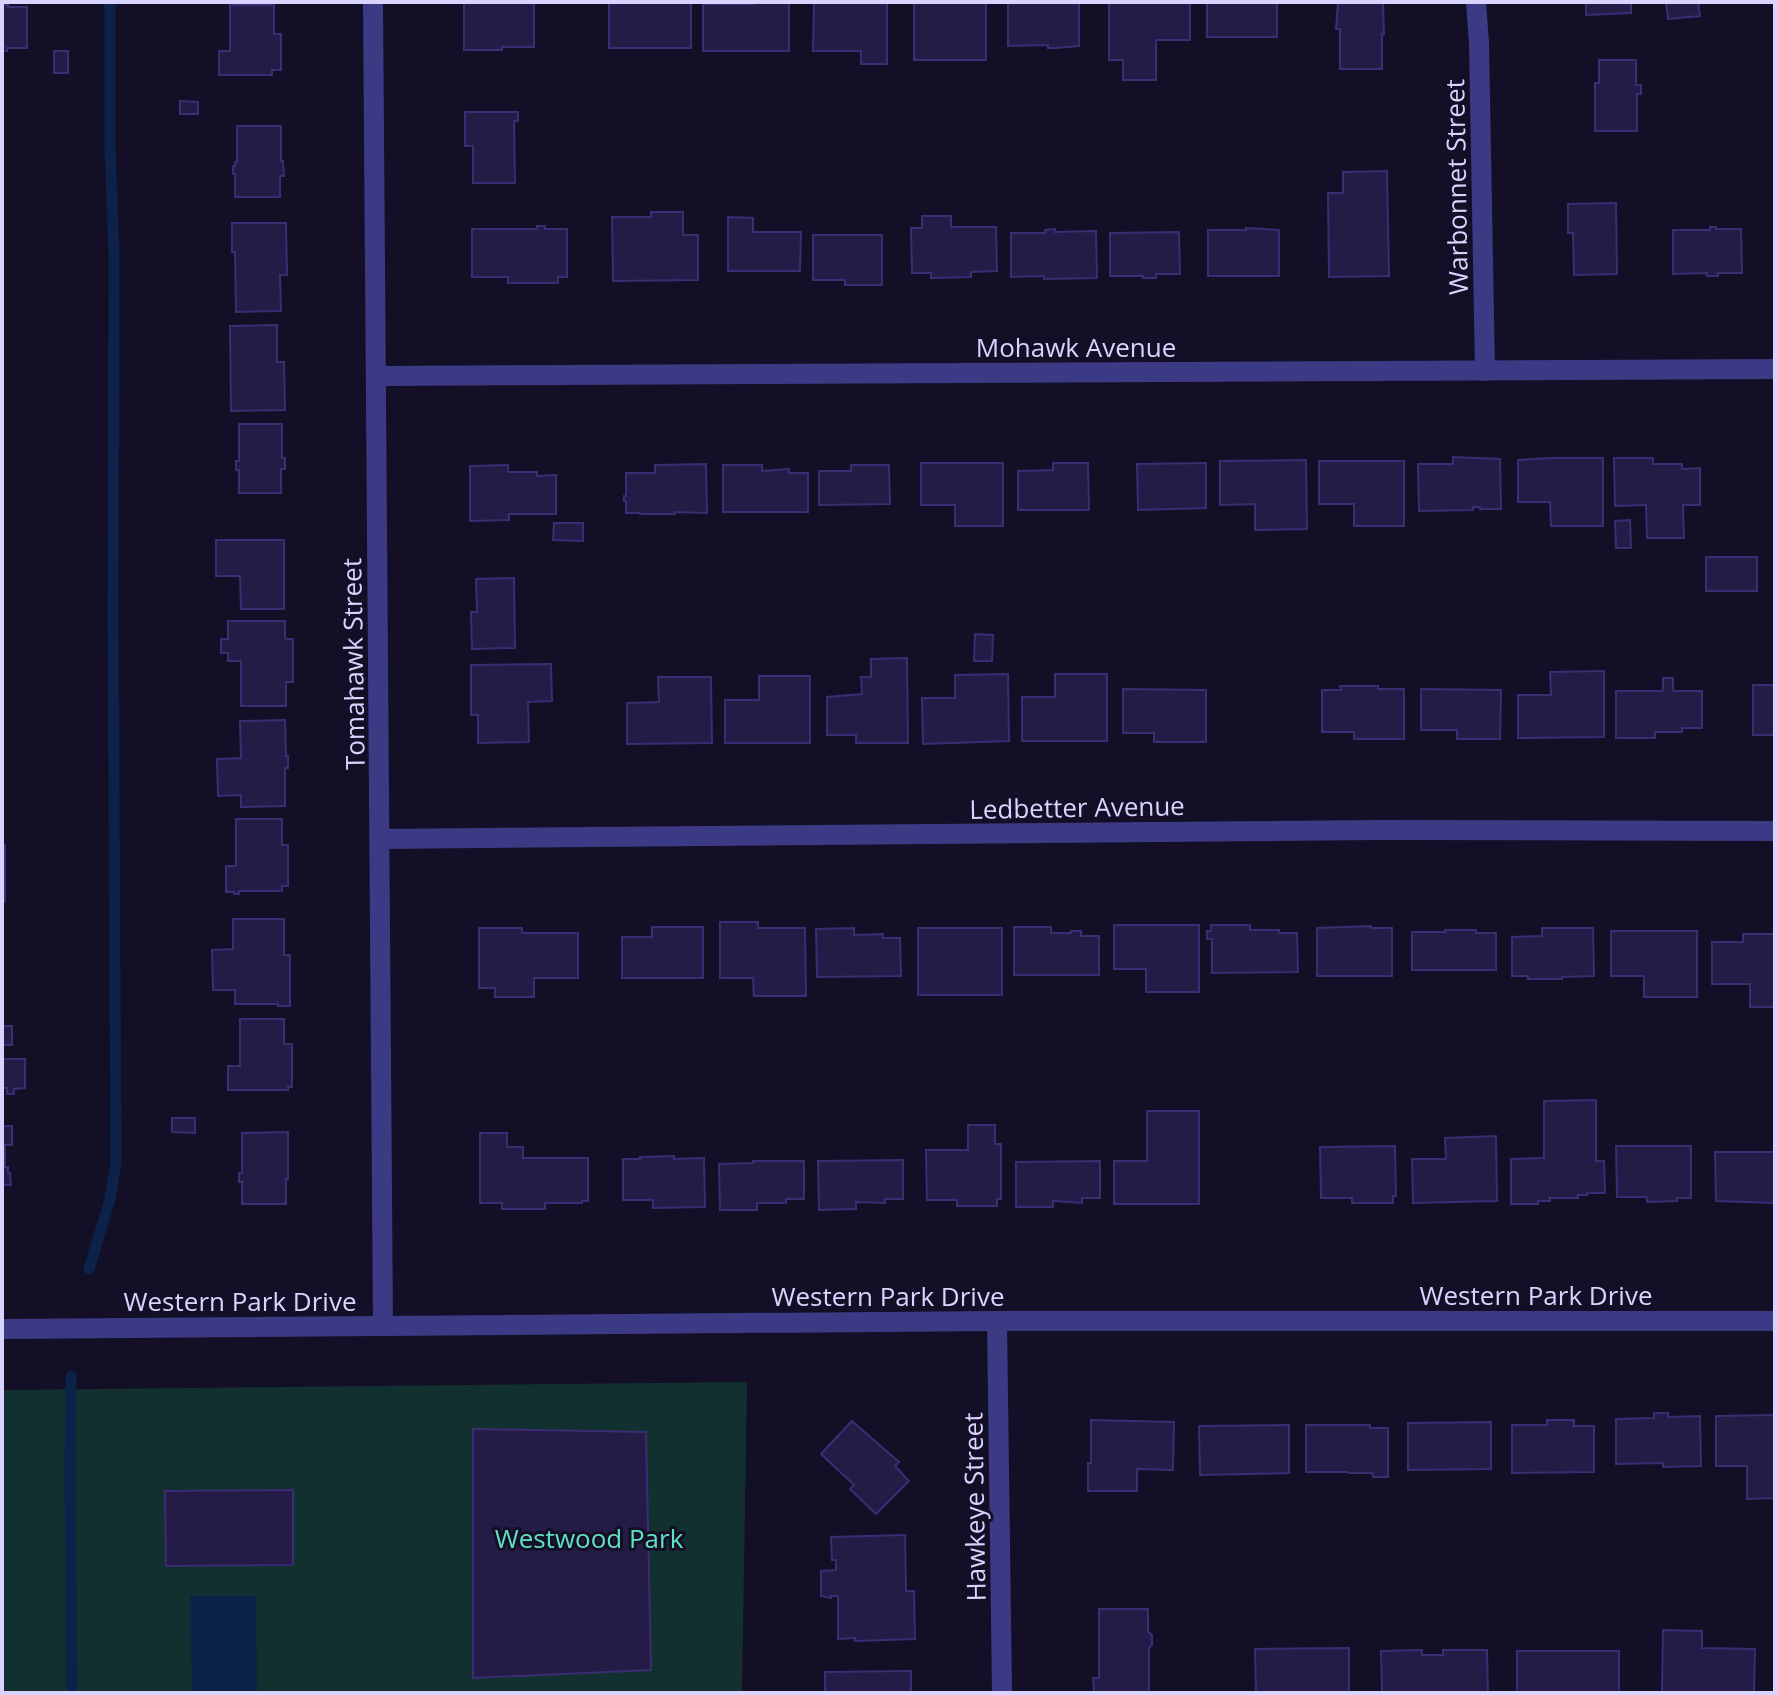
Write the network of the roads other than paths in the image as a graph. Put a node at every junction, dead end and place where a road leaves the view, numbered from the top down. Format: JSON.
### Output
{"nodes":[{"id":1,"x":373,"y":2,"type":"edge"},
{"id":2,"x":1476,"y":2,"type":"edge"},
{"id":3,"x":1775,"y":369,"type":"edge"},
{"id":4,"x":1485,"y":371,"type":"junction"},
{"id":5,"x":376,"y":376,"type":"junction"},
{"id":6,"x":1775,"y":831,"type":"edge"},
{"id":7,"x":380,"y":839,"type":"junction"},
{"id":8,"x":997,"y":1321,"type":"junction"},
{"id":9,"x":1775,"y":1321,"type":"edge"},
{"id":10,"x":383,"y":1326,"type":"junction"},
{"id":11,"x":2,"y":1329,"type":"edge"},
{"id":12,"x":1002,"y":1693,"type":"edge"}],
"edges":[{"from":1,"to":5,"type":"street","name":"Tomahawk Street"},
{"from":2,"to":4,"type":"street","name":"Warbonnet Street"},
{"from":3,"to":4,"type":"street","name":"Mohawk Avenue"},
{"from":4,"to":5,"type":"street","name":"Mohawk Avenue"},
{"from":5,"to":7,"type":"street","name":"Tomahawk Street"},
{"from":6,"to":7,"type":"street","name":"Ledbetter Avenue"},
{"from":7,"to":10,"type":"street","name":"Tomahawk Street"},
{"from":8,"to":9,"type":"street","name":"Western Park Drive"},
{"from":8,"to":10,"type":"street","name":"Western Park Drive"},
{"from":8,"to":12,"type":"street","name":"Hawkeye Street"},
{"from":10,"to":11,"type":"street","name":"Western Park Drive"}]}
